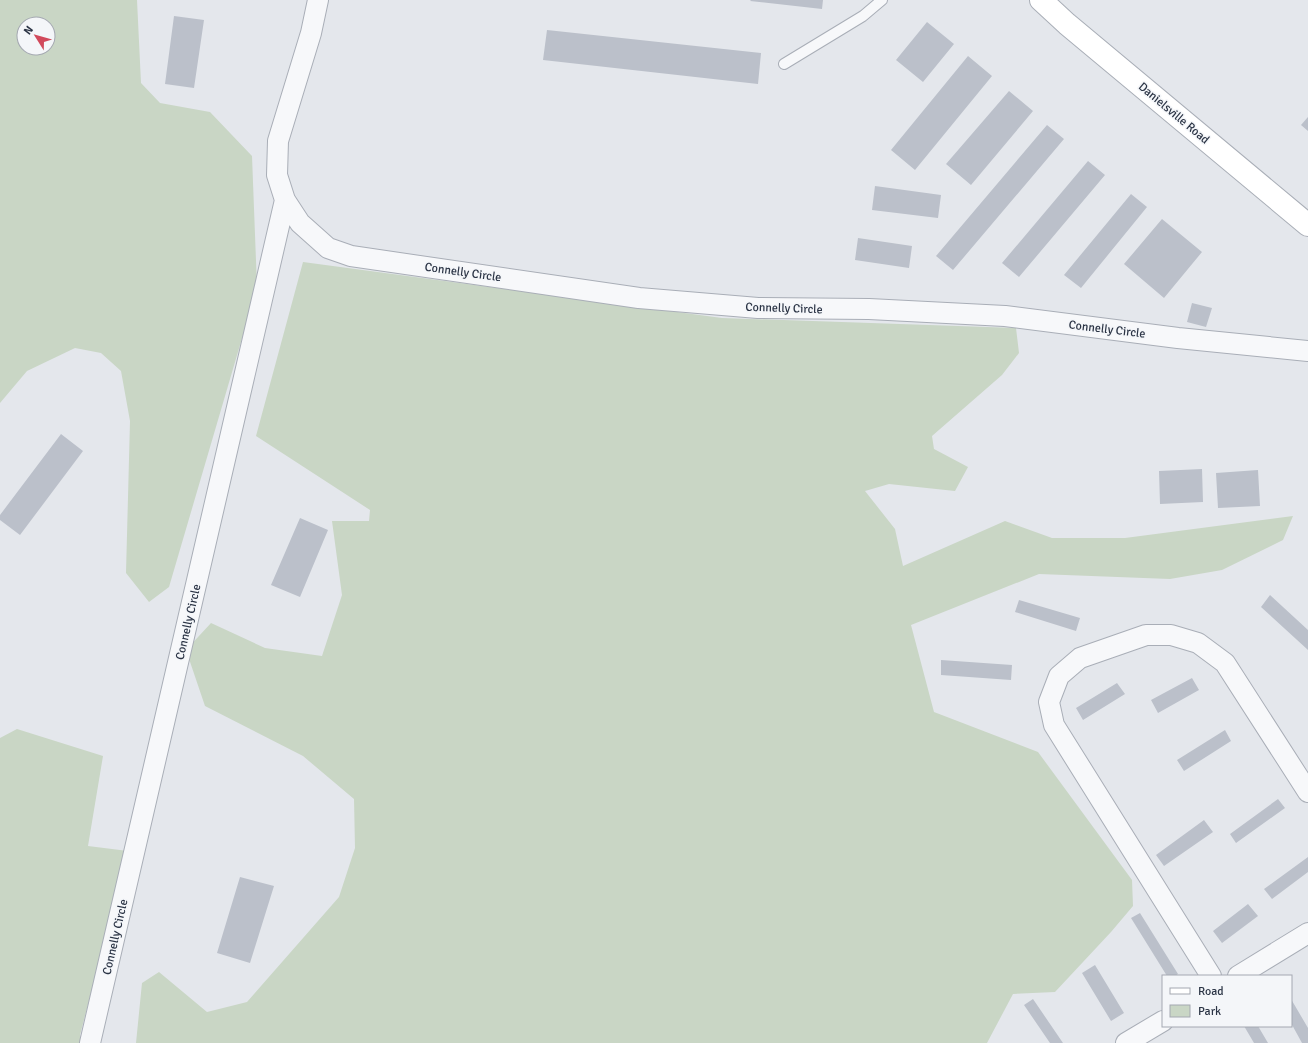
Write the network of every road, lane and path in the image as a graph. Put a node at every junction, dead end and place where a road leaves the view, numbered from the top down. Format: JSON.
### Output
{"nodes":[{"id":1,"x":318,"y":0,"type":"edge"},
{"id":2,"x":882,"y":0,"type":"edge"},
{"id":3,"x":1041,"y":0,"type":"edge"},
{"id":4,"x":784,"y":64,"type":"dead end"},
{"id":5,"x":285,"y":200,"type":"junction"},
{"id":6,"x":1308,"y":224,"type":"edge"},
{"id":7,"x":1308,"y":351,"type":"edge"},
{"id":8,"x":1308,"y":792,"type":"edge"},
{"id":9,"x":1308,"y":933,"type":"edge"},
{"id":10,"x":1210,"y":975,"type":"edge"},
{"id":11,"x":1240,"y":975,"type":"edge"},
{"id":12,"x":1162,"y":1022,"type":"edge"},
{"id":13,"x":90,"y":1043,"type":"edge"},
{"id":14,"x":1126,"y":1043,"type":"edge"}],
"edges":[{"from":1,"to":5,"type":"street","name":"Connelly Circle"},
{"from":2,"to":4,"type":"lane"},
{"from":3,"to":6,"type":"main road","name":"Danielsville Road"},
{"from":5,"to":7,"type":"street","name":"Connelly Circle"},
{"from":5,"to":13,"type":"street","name":"Connelly Circle"},
{"from":8,"to":10,"type":"street"},
{"from":9,"to":11,"type":"street"},
{"from":12,"to":14,"type":"street"}]}
